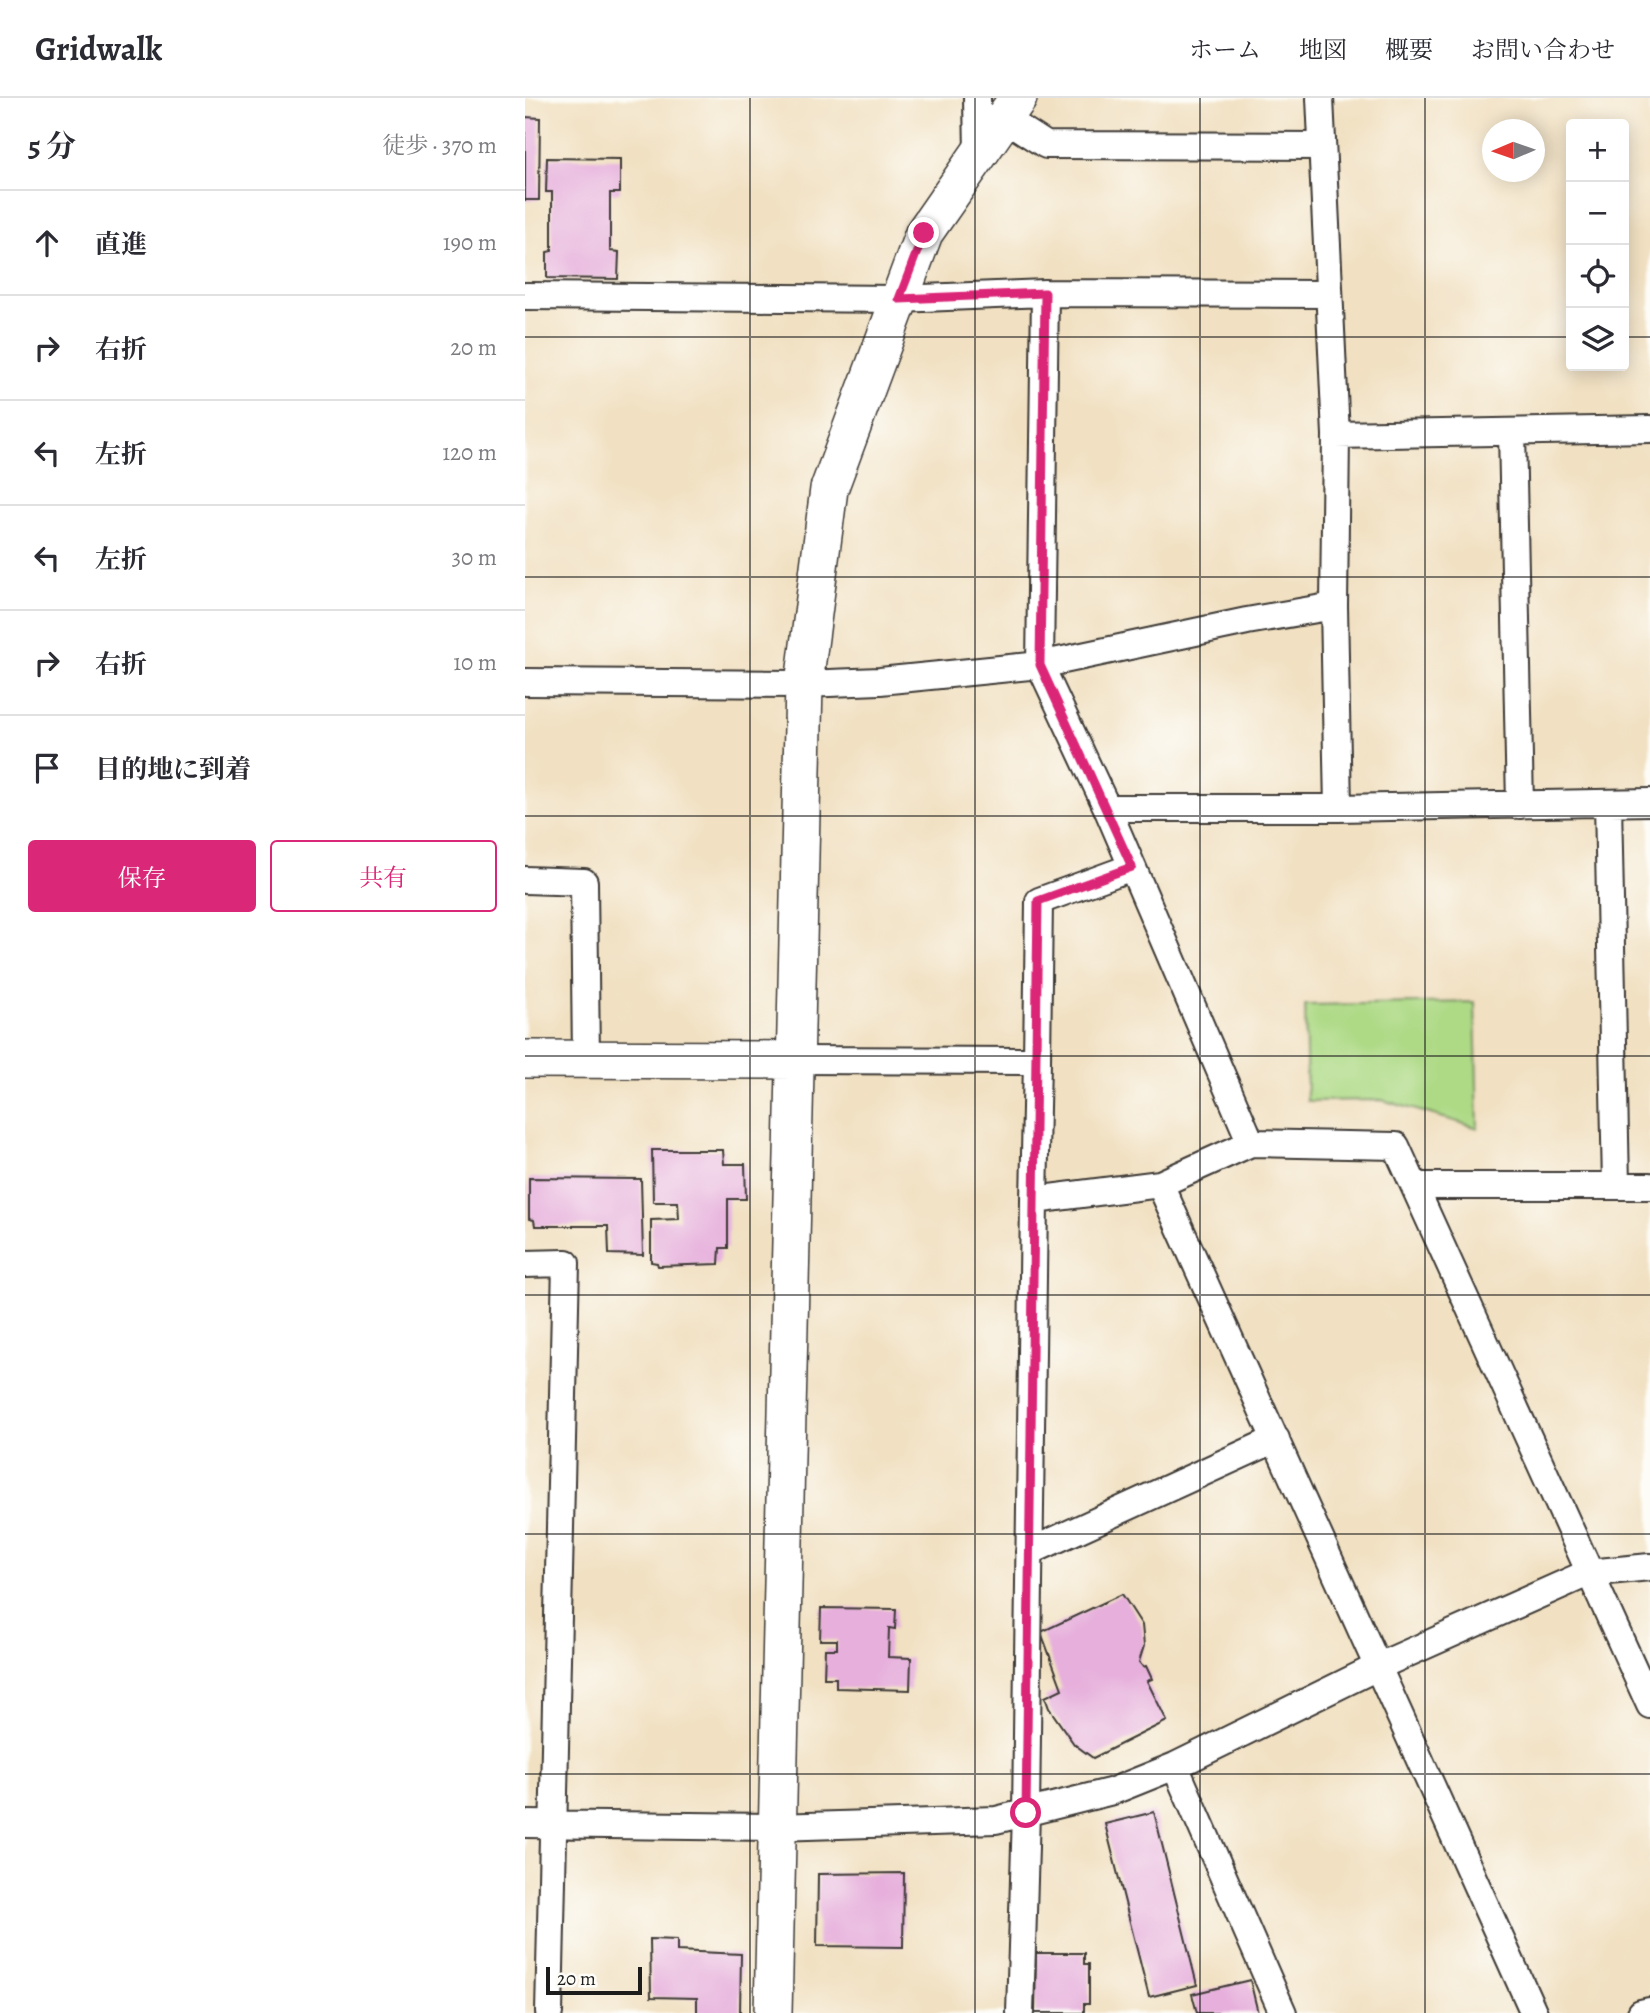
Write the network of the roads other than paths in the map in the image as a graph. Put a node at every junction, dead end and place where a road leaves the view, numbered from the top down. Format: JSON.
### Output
{"nodes":[{"id":1,"x":1320,"y":98,"type":"edge"},
{"id":2,"x":999,"y":105,"type":"edge"},
{"id":3,"x":1322,"y":146,"type":"junction"},
{"id":4,"x":1045,"y":293,"type":"junction"},
{"id":5,"x":1329,"y":294,"type":"junction"},
{"id":6,"x":525,"y":296,"type":"edge"},
{"id":7,"x":899,"y":299,"type":"junction"},
{"id":8,"x":1650,"y":429,"type":"edge"},
{"id":9,"x":1511,"y":432,"type":"junction"},
{"id":10,"x":1336,"y":435,"type":"junction"},
{"id":11,"x":1334,"y":606,"type":"junction"},
{"id":12,"x":1040,"y":665,"type":"junction"},
{"id":13,"x":525,"y":682,"type":"edge"},
{"id":14,"x":804,"y":684,"type":"junction"},
{"id":15,"x":1650,"y":802,"type":"edge"},
{"id":16,"x":1608,"y":803,"type":"junction"},
{"id":17,"x":1520,"y":805,"type":"junction"},
{"id":18,"x":1107,"y":808,"type":"junction"},
{"id":19,"x":1338,"y":808,"type":"junction"},
{"id":20,"x":1132,"y":867,"type":"junction"},
{"id":21,"x":525,"y":880,"type":"edge"},
{"id":22,"x":525,"y":1059,"type":"edge"},
{"id":23,"x":586,"y":1059,"type":"junction"},
{"id":24,"x":793,"y":1060,"type":"junction"},
{"id":25,"x":1037,"y":1061,"type":"junction"},
{"id":26,"x":1251,"y":1143,"type":"junction"},
{"id":27,"x":1160,"y":1184,"type":"junction"},
{"id":28,"x":1616,"y":1185,"type":"junction"},
{"id":29,"x":1416,"y":1186,"type":"junction"},
{"id":30,"x":1650,"y":1186,"type":"edge"},
{"id":31,"x":1034,"y":1200,"type":"junction"},
{"id":32,"x":525,"y":1264,"type":"edge"},
{"id":33,"x":1276,"y":1439,"type":"junction"},
{"id":34,"x":1030,"y":1552,"type":"junction"},
{"id":35,"x":1650,"y":1567,"type":"edge"},
{"id":36,"x":1588,"y":1573,"type":"junction"},
{"id":37,"x":1379,"y":1666,"type":"junction"},
{"id":38,"x":1650,"y":1705,"type":"edge"},
{"id":39,"x":1175,"y":1766,"type":"junction"},
{"id":40,"x":1026,"y":1813,"type":"junction"},
{"id":41,"x":525,"y":1824,"type":"edge"},
{"id":42,"x":553,"y":1824,"type":"junction"},
{"id":43,"x":776,"y":1827,"type":"junction"},
{"id":44,"x":1650,"y":2011,"type":"edge"},
{"id":45,"x":549,"y":2013,"type":"edge"},
{"id":46,"x":773,"y":2013,"type":"edge"},
{"id":47,"x":1020,"y":2013,"type":"edge"},
{"id":48,"x":1283,"y":2013,"type":"edge"},
{"id":49,"x":1534,"y":2013,"type":"edge"},
{"id":50,"x":1641,"y":2013,"type":"edge"}],
"edges":[{"from":1,"to":3,"type":"street"},
{"from":2,"to":3,"type":"street"},
{"from":2,"to":7,"type":"street"},
{"from":3,"to":5,"type":"street"},
{"from":4,"to":5,"type":"street"},
{"from":4,"to":7,"type":"street"},
{"from":4,"to":12,"type":"street"},
{"from":5,"to":10,"type":"street"},
{"from":6,"to":7,"type":"street"},
{"from":7,"to":14,"type":"street"},
{"from":8,"to":9,"type":"street"},
{"from":9,"to":10,"type":"street"},
{"from":9,"to":17,"type":"street"},
{"from":10,"to":11,"type":"street"},
{"from":11,"to":12,"type":"street"},
{"from":11,"to":19,"type":"street"},
{"from":12,"to":14,"type":"street"},
{"from":12,"to":18,"type":"street"},
{"from":13,"to":14,"type":"street"},
{"from":14,"to":24,"type":"street"},
{"from":15,"to":16,"type":"street"},
{"from":16,"to":17,"type":"street"},
{"from":16,"to":28,"type":"street"},
{"from":17,"to":19,"type":"street"},
{"from":18,"to":19,"type":"street"},
{"from":18,"to":20,"type":"street"},
{"from":20,"to":25,"type":"street"},
{"from":20,"to":26,"type":"street"},
{"from":21,"to":23,"type":"street"},
{"from":22,"to":23,"type":"street"},
{"from":23,"to":24,"type":"street"},
{"from":24,"to":25,"type":"street"},
{"from":24,"to":43,"type":"street"},
{"from":25,"to":31,"type":"street"},
{"from":26,"to":27,"type":"street"},
{"from":26,"to":29,"type":"street"},
{"from":27,"to":31,"type":"street"},
{"from":27,"to":33,"type":"street"},
{"from":28,"to":29,"type":"street"},
{"from":28,"to":30,"type":"street"},
{"from":29,"to":36,"type":"street"},
{"from":31,"to":34,"type":"street"},
{"from":32,"to":42,"type":"street"},
{"from":33,"to":34,"type":"street"},
{"from":33,"to":37,"type":"street"},
{"from":34,"to":40,"type":"street"},
{"from":35,"to":36,"type":"street"},
{"from":36,"to":37,"type":"street"},
{"from":36,"to":38,"type":"street"},
{"from":37,"to":39,"type":"street"},
{"from":37,"to":49,"type":"street"},
{"from":39,"to":40,"type":"street"},
{"from":39,"to":48,"type":"street"},
{"from":40,"to":43,"type":"street"},
{"from":40,"to":47,"type":"street"},
{"from":41,"to":42,"type":"street"},
{"from":42,"to":43,"type":"street"},
{"from":42,"to":45,"type":"street"},
{"from":43,"to":46,"type":"street"},
{"from":44,"to":50,"type":"street"}]}
